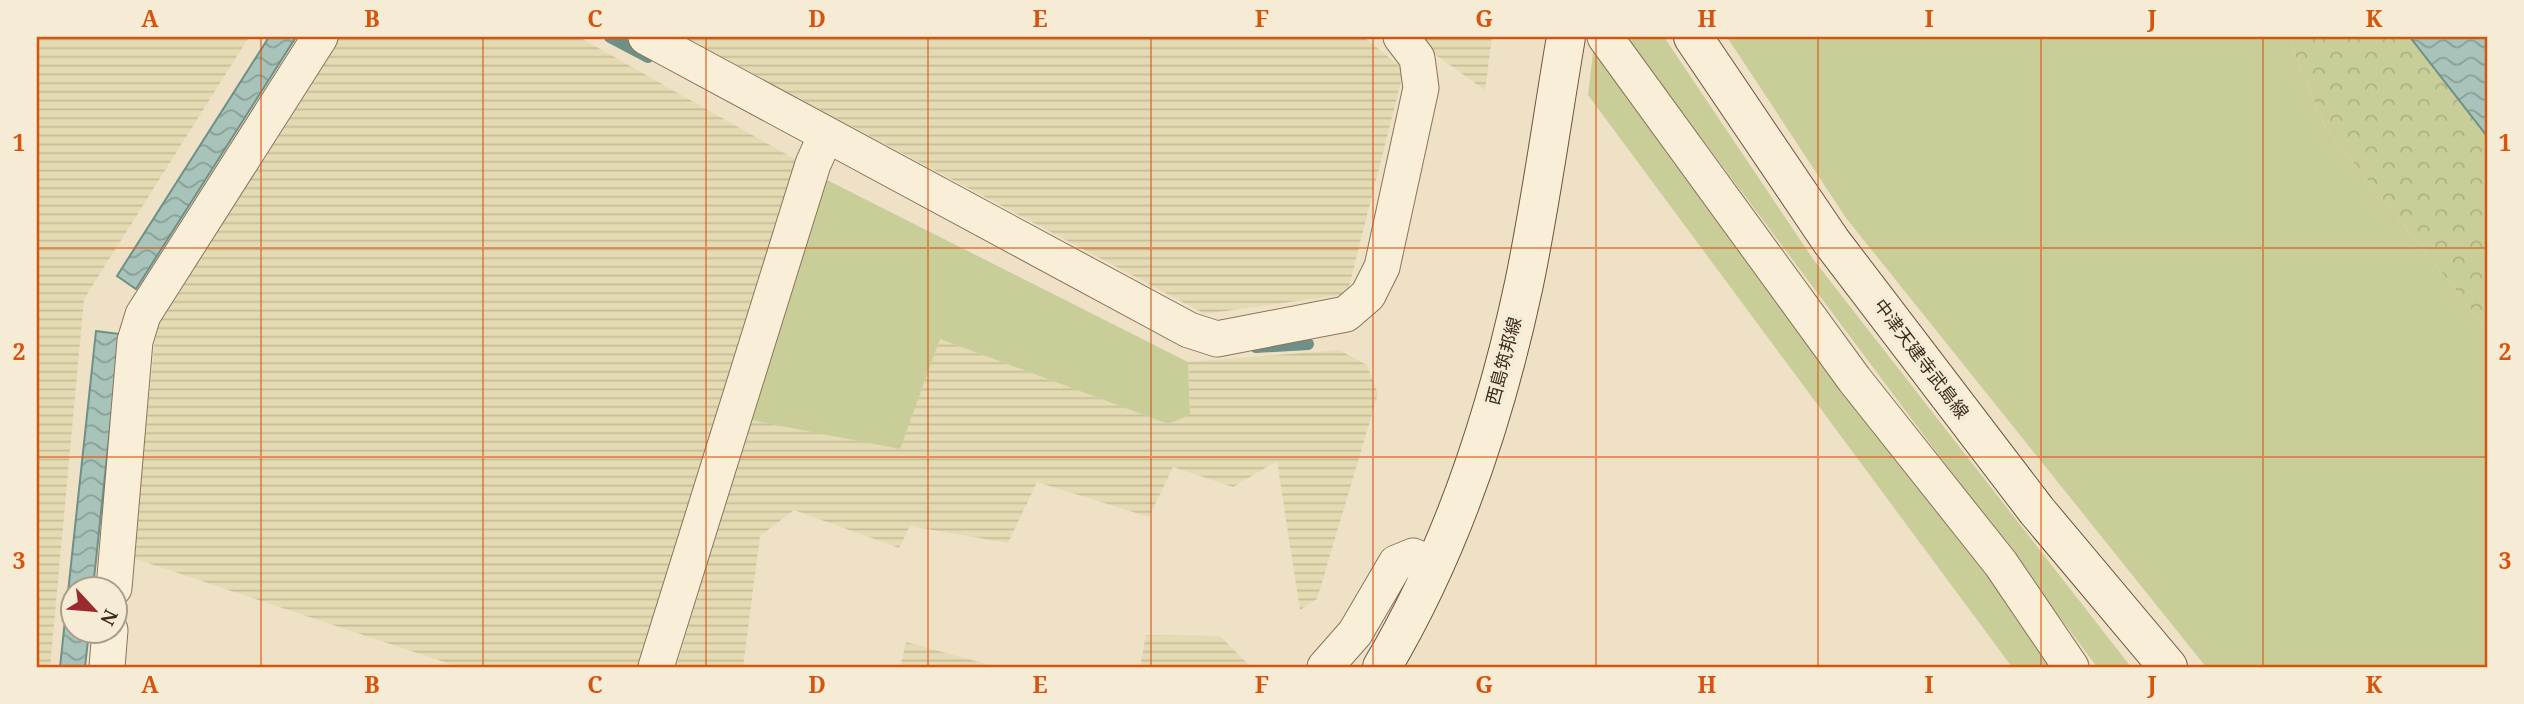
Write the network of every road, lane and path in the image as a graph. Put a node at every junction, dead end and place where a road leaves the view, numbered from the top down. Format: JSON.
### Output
{"nodes":[{"id":1,"x":320,"y":37,"type":"edge"},
{"id":2,"x":646,"y":37,"type":"edge"},
{"id":3,"x":1401,"y":37,"type":"edge"},
{"id":4,"x":1566,"y":37,"type":"edge"},
{"id":5,"x":1605,"y":37,"type":"edge"},
{"id":6,"x":1693,"y":37,"type":"edge"},
{"id":7,"x":826,"y":135,"type":"junction"},
{"id":8,"x":1435,"y":565,"type":"junction"},
{"id":9,"x":115,"y":574,"type":"edge"},
{"id":10,"x":109,"y":644,"type":"edge"},
{"id":11,"x":107,"y":667,"type":"edge"},
{"id":12,"x":656,"y":667,"type":"edge"},
{"id":13,"x":1325,"y":667,"type":"edge"},
{"id":14,"x":1382,"y":667,"type":"edge"},
{"id":15,"x":2071,"y":667,"type":"edge"},
{"id":16,"x":2168,"y":667,"type":"edge"}],
"edges":[{"from":1,"to":9,"type":"street"},
{"from":2,"to":7,"type":"street"},
{"from":3,"to":7,"type":"street"},
{"from":4,"to":8,"type":"main road","name":"西島筑邦線"},
{"from":5,"to":15,"type":"street"},
{"from":6,"to":16,"type":"main road","name":"中津天建寺武島線"},
{"from":7,"to":12,"type":"street"},
{"from":8,"to":13,"type":"street"},
{"from":8,"to":14,"type":"main road","name":"西島筑邦線"},
{"from":10,"to":11,"type":"street"}]}
